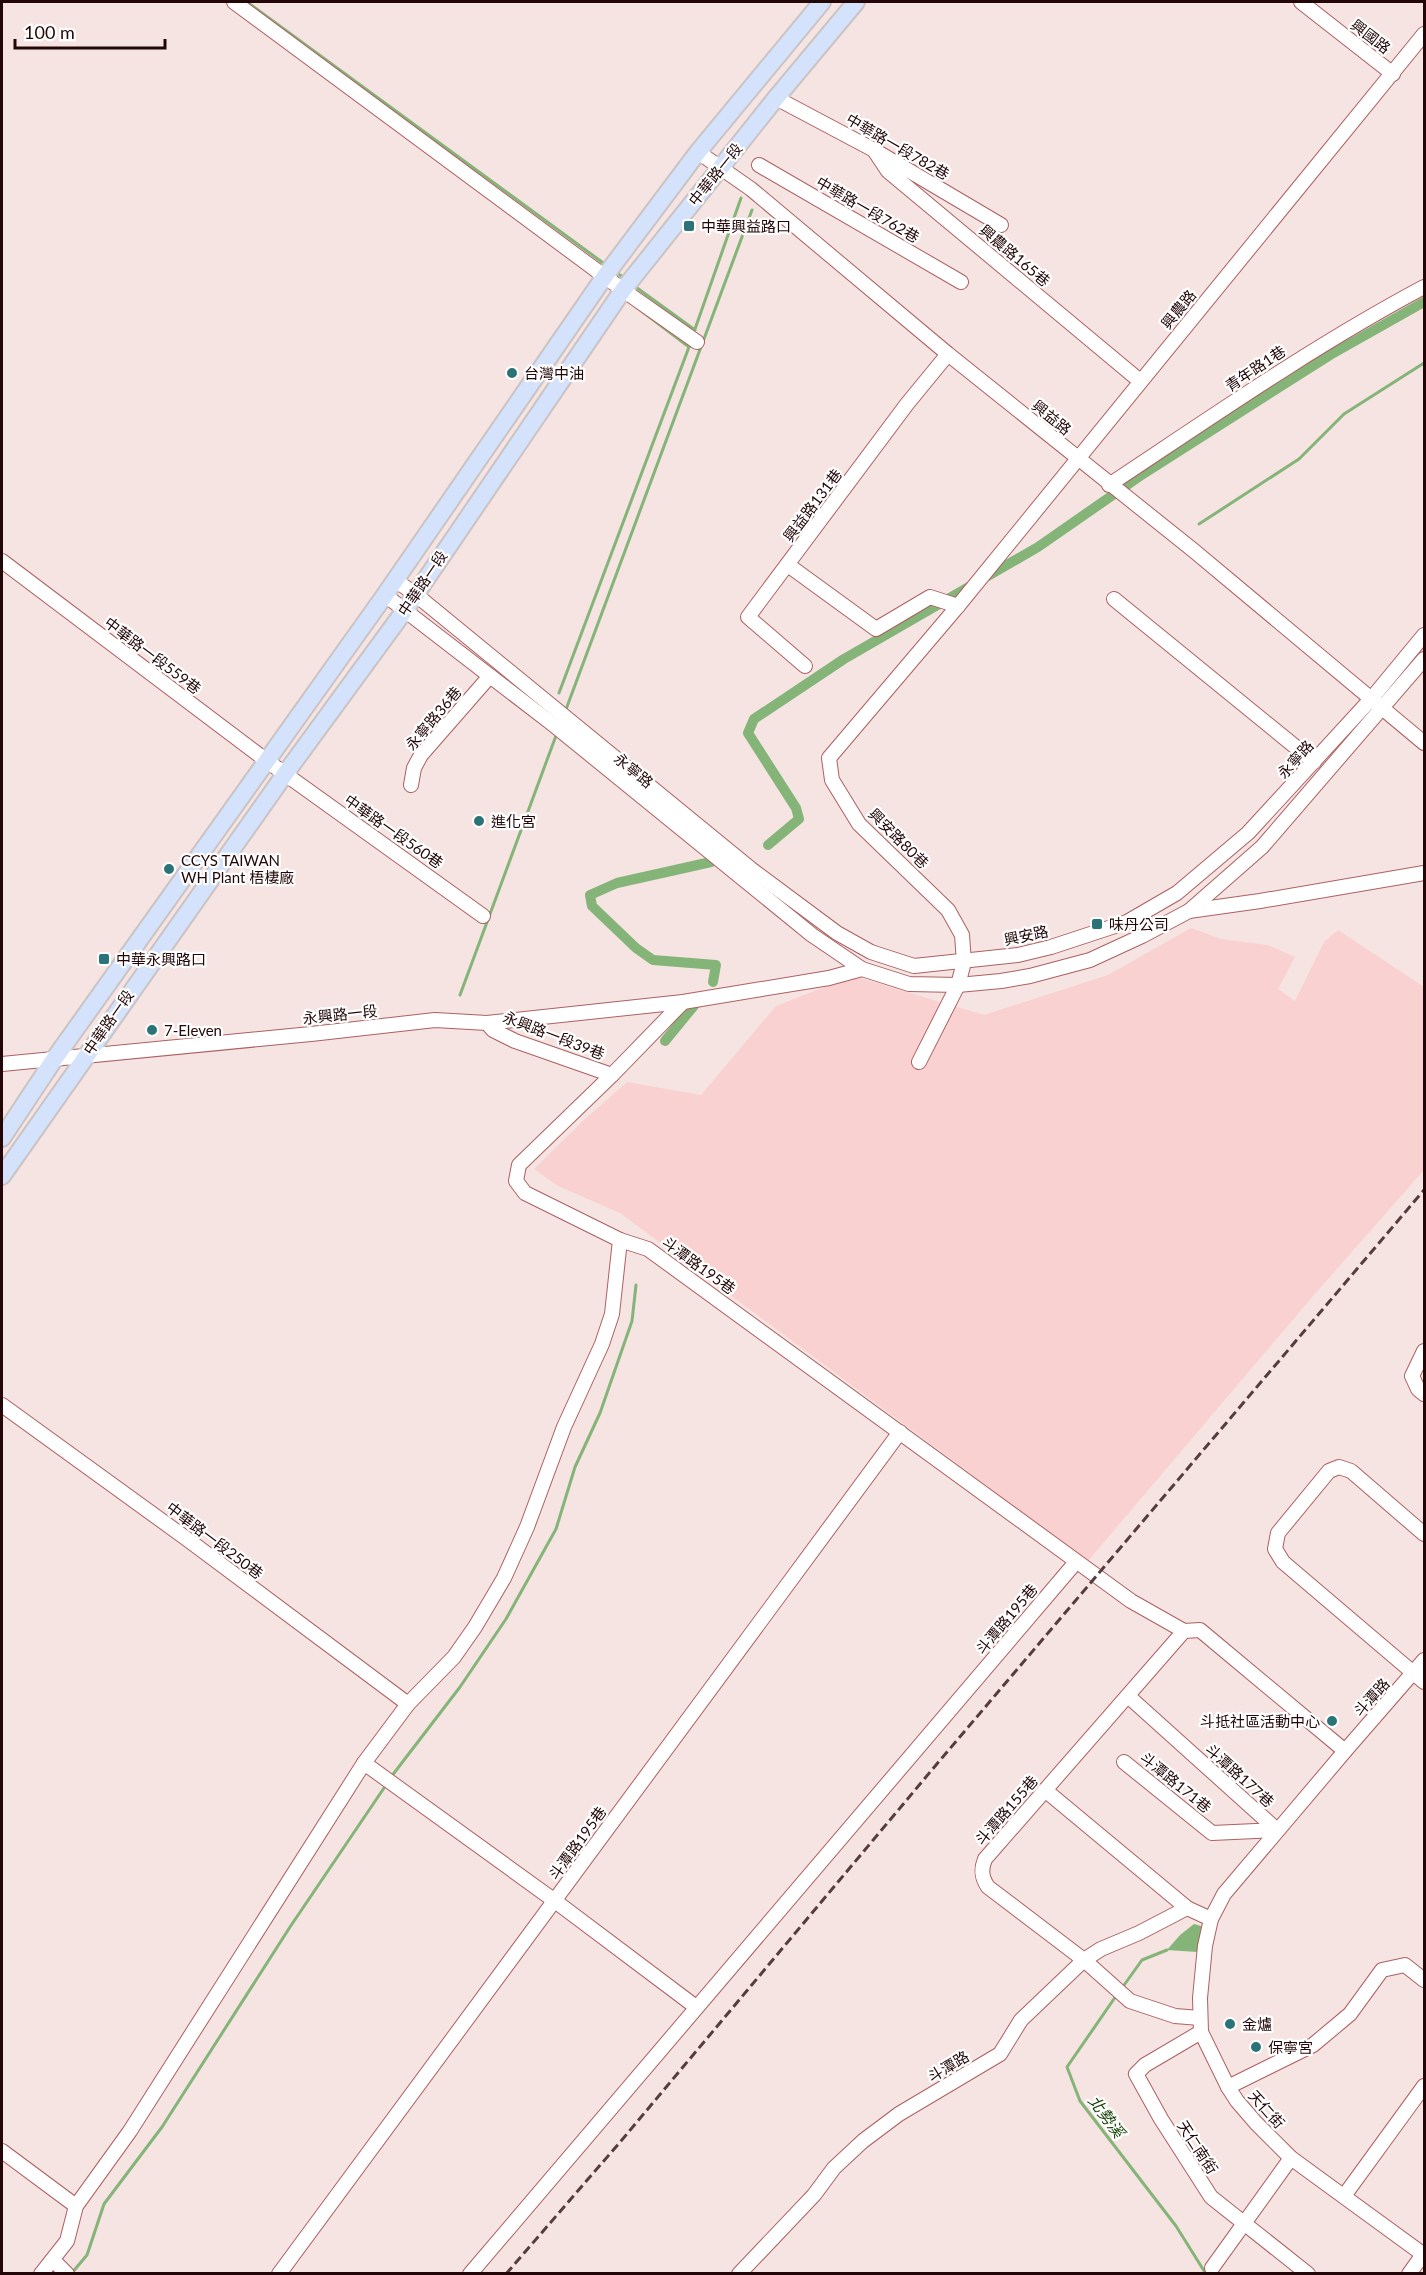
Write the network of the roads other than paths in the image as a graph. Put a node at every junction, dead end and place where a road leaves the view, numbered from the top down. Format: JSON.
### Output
{"nodes":[{"id":1,"x":234,"y":2,"type":"edge"},
{"id":2,"x":822,"y":2,"type":"edge"},
{"id":3,"x":856,"y":2,"type":"edge"},
{"id":4,"x":1301,"y":2,"type":"edge"},
{"id":5,"x":1425,"y":34,"type":"edge"},
{"id":6,"x":1393,"y":74,"type":"junction"},
{"id":7,"x":776,"y":98,"type":"junction"},
{"id":8,"x":874,"y":150,"type":"junction"},
{"id":9,"x":698,"y":152,"type":"junction"},
{"id":10,"x":759,"y":165,"type":"dead end"},
{"id":11,"x":721,"y":166,"type":"junction"},
{"id":12,"x":1001,"y":225,"type":"dead end"},
{"id":13,"x":605,"y":276,"type":"junction"},
{"id":14,"x":961,"y":282,"type":"dead end"},
{"id":15,"x":1425,"y":287,"type":"edge"},
{"id":16,"x":623,"y":290,"type":"junction"},
{"id":17,"x":697,"y":342,"type":"dead end"},
{"id":18,"x":948,"y":354,"type":"junction"},
{"id":19,"x":1140,"y":381,"type":"junction"},
{"id":20,"x":1077,"y":458,"type":"junction"},
{"id":21,"x":1109,"y":485,"type":"junction"},
{"id":22,"x":2,"y":561,"type":"edge"},
{"id":23,"x":788,"y":565,"type":"junction"},
{"id":24,"x":395,"y":580,"type":"junction"},
{"id":25,"x":415,"y":594,"type":"junction"},
{"id":26,"x":385,"y":595,"type":"junction"},
{"id":27,"x":1114,"y":599,"type":"dead end"},
{"id":28,"x":958,"y":606,"type":"junction"},
{"id":29,"x":405,"y":610,"type":"junction"},
{"id":30,"x":1425,"y":635,"type":"edge"},
{"id":31,"x":1425,"y":659,"type":"edge"},
{"id":32,"x":806,"y":666,"type":"dead end"},
{"id":33,"x":490,"y":676,"type":"junction"},
{"id":34,"x":1372,"y":698,"type":"junction"},
{"id":35,"x":1384,"y":708,"type":"junction"},
{"id":36,"x":1425,"y":743,"type":"edge"},
{"id":37,"x":267,"y":761,"type":"junction"},
{"id":38,"x":1314,"y":762,"type":"junction"},
{"id":39,"x":285,"y":774,"type":"junction"},
{"id":40,"x":411,"y":785,"type":"dead end"},
{"id":41,"x":1425,"y":873,"type":"edge"},
{"id":42,"x":1177,"y":893,"type":"junction"},
{"id":43,"x":1189,"y":910,"type":"junction"},
{"id":44,"x":483,"y":916,"type":"dead end"},
{"id":45,"x":872,"y":952,"type":"junction"},
{"id":46,"x":964,"y":962,"type":"junction"},
{"id":47,"x":862,"y":969,"type":"junction"},
{"id":48,"x":958,"y":986,"type":"junction"},
{"id":49,"x":683,"y":1002,"type":"junction"},
{"id":50,"x":487,"y":1023,"type":"junction"},
{"id":51,"x":84,"y":1056,"type":"junction"},
{"id":52,"x":56,"y":1058,"type":"junction"},
{"id":53,"x":919,"y":1062,"type":"dead end"},
{"id":54,"x":2,"y":1064,"type":"edge"},
{"id":55,"x":612,"y":1075,"type":"junction"},
{"id":56,"x":2,"y":1138,"type":"edge"},
{"id":57,"x":2,"y":1176,"type":"edge"},
{"id":58,"x":620,"y":1240,"type":"junction"},
{"id":59,"x":1425,"y":1351,"type":"edge"},
{"id":60,"x":1425,"y":1394,"type":"edge"},
{"id":61,"x":2,"y":1405,"type":"edge"},
{"id":62,"x":900,"y":1432,"type":"junction"},
{"id":63,"x":1425,"y":1534,"type":"edge"},
{"id":64,"x":1076,"y":1562,"type":"junction"},
{"id":65,"x":1184,"y":1631,"type":"junction"},
{"id":66,"x":1425,"y":1660,"type":"edge"},
{"id":67,"x":1419,"y":1678,"type":"edge"},
{"id":68,"x":1128,"y":1696,"type":"junction"},
{"id":69,"x":408,"y":1704,"type":"junction"},
{"id":70,"x":1345,"y":1751,"type":"junction"},
{"id":71,"x":1124,"y":1762,"type":"dead end"},
{"id":72,"x":364,"y":1763,"type":"junction"},
{"id":73,"x":1045,"y":1790,"type":"junction"},
{"id":74,"x":1277,"y":1830,"type":"junction"},
{"id":75,"x":555,"y":1901,"type":"junction"},
{"id":76,"x":1187,"y":1908,"type":"junction"},
{"id":77,"x":1211,"y":1918,"type":"junction"},
{"id":78,"x":1084,"y":1960,"type":"junction"},
{"id":79,"x":1425,"y":1980,"type":"edge"},
{"id":80,"x":696,"y":2007,"type":"junction"},
{"id":81,"x":1201,"y":2025,"type":"junction"},
{"id":82,"x":1425,"y":2086,"type":"edge"},
{"id":83,"x":1228,"y":2087,"type":"junction"},
{"id":84,"x":2,"y":2151,"type":"edge"},
{"id":85,"x":1291,"y":2158,"type":"junction"},
{"id":86,"x":1344,"y":2196,"type":"junction"},
{"id":87,"x":76,"y":2206,"type":"junction"},
{"id":88,"x":1243,"y":2225,"type":"junction"},
{"id":89,"x":1424,"y":2254,"type":"edge"},
{"id":90,"x":59,"y":2266,"type":"edge"},
{"id":91,"x":1212,"y":2268,"type":"dead end"},
{"id":92,"x":41,"y":2274,"type":"edge"},
{"id":93,"x":279,"y":2274,"type":"edge"},
{"id":94,"x":470,"y":2274,"type":"edge"},
{"id":95,"x":739,"y":2274,"type":"edge"},
{"id":96,"x":1308,"y":2274,"type":"edge"},
{"id":97,"x":1409,"y":2274,"type":"edge"}],
"edges":[{"from":1,"to":13,"type":"street"},
{"from":2,"to":9,"type":"main road","name":"中華路一段"},
{"from":3,"to":7,"type":"main road","name":"中華路一段"},
{"from":4,"to":6,"type":"street","name":"興國路"},
{"from":5,"to":6,"type":"street","name":"興農路"},
{"from":6,"to":19,"type":"street","name":"興農路"},
{"from":7,"to":8,"type":"street","name":"中華路一段782巷"},
{"from":7,"to":11,"type":"main road","name":"中華路一段"},
{"from":8,"to":12,"type":"street","name":"中華路一段782巷"},
{"from":8,"to":19,"type":"street","name":"興農路165巷"},
{"from":9,"to":11,"type":"street","name":"興益路"},
{"from":9,"to":13,"type":"main road","name":"中華路一段"},
{"from":10,"to":14,"type":"street","name":"中華路一段762巷"},
{"from":11,"to":16,"type":"main road","name":"中華路一段"},
{"from":11,"to":18,"type":"street","name":"興益路"},
{"from":13,"to":16,"type":"street"},
{"from":13,"to":24,"type":"main road","name":"中華路一段"},
{"from":15,"to":21,"type":"street","name":"青年路1巷"},
{"from":16,"to":17,"type":"street"},
{"from":16,"to":25,"type":"main road","name":"中華路一段"},
{"from":18,"to":20,"type":"street","name":"興益路"},
{"from":18,"to":23,"type":"street","name":"興益路131巷"},
{"from":19,"to":20,"type":"street","name":"興農路"},
{"from":20,"to":21,"type":"street","name":"興益路"},
{"from":20,"to":28,"type":"street","name":"興農路"},
{"from":21,"to":34,"type":"street","name":"興益路"},
{"from":22,"to":37,"type":"street","name":"中華路一段559巷"},
{"from":23,"to":28,"type":"street"},
{"from":23,"to":32,"type":"street","name":"興益路131巷"},
{"from":24,"to":25,"type":"street","name":"永寧路"},
{"from":24,"to":26,"type":"main road","name":"中華路一段"},
{"from":25,"to":29,"type":"main road","name":"中華路一段"},
{"from":25,"to":45,"type":"street","name":"永寧路"},
{"from":26,"to":29,"type":"street","name":"永寧路"},
{"from":26,"to":37,"type":"main road","name":"中華路一段"},
{"from":27,"to":38,"type":"street"},
{"from":28,"to":46,"type":"street","name":"興安路80巷"},
{"from":29,"to":33,"type":"street","name":"永寧路"},
{"from":29,"to":39,"type":"main road","name":"中華路一段"},
{"from":30,"to":34,"type":"street","name":"永寧路"},
{"from":31,"to":35,"type":"street"},
{"from":33,"to":40,"type":"street","name":"永寧路36巷"},
{"from":33,"to":47,"type":"street","name":"永寧路"},
{"from":34,"to":35,"type":"street","name":"興益路"},
{"from":34,"to":38,"type":"street","name":"永寧路"},
{"from":35,"to":36,"type":"street","name":"興益路"},
{"from":35,"to":43,"type":"street"},
{"from":37,"to":39,"type":"street","name":"中華路一段559巷"},
{"from":37,"to":52,"type":"main road","name":"中華路一段"},
{"from":38,"to":42,"type":"street","name":"永寧路"},
{"from":39,"to":44,"type":"street","name":"中華路一段560巷"},
{"from":39,"to":51,"type":"main road","name":"中華路一段"},
{"from":41,"to":43,"type":"street"},
{"from":42,"to":43,"type":"street"},
{"from":42,"to":46,"type":"street","name":"興安路"},
{"from":43,"to":48,"type":"street"},
{"from":45,"to":46,"type":"street","name":"興安路"},
{"from":45,"to":47,"type":"street"},
{"from":46,"to":48,"type":"street","name":"興安路80巷"},
{"from":47,"to":48,"type":"street"},
{"from":47,"to":49,"type":"street"},
{"from":48,"to":53,"type":"street","name":"興安路80巷"},
{"from":49,"to":50,"type":"street","name":"永興路一段"},
{"from":49,"to":55,"type":"street","name":"斗潭路195巷"},
{"from":50,"to":51,"type":"street","name":"永興路一段"},
{"from":50,"to":55,"type":"street","name":"永興路一段39巷"},
{"from":51,"to":52,"type":"street","name":"永興路一段"},
{"from":51,"to":57,"type":"main road","name":"中華路一段"},
{"from":52,"to":54,"type":"street","name":"永興路一段"},
{"from":52,"to":56,"type":"main road","name":"中華路一段"},
{"from":55,"to":58,"type":"street","name":"斗潭路195巷"},
{"from":58,"to":62,"type":"street","name":"斗潭路195巷"},
{"from":58,"to":69,"type":"street"},
{"from":59,"to":60,"type":"street"},
{"from":61,"to":69,"type":"street","name":"中華路一段250巷"},
{"from":62,"to":64,"type":"street","name":"斗潭路195巷"},
{"from":62,"to":75,"type":"street","name":"斗潭路195巷"},
{"from":63,"to":67,"type":"street"},
{"from":64,"to":65,"type":"street","name":"斗潭路195巷"},
{"from":64,"to":80,"type":"street","name":"斗潭路195巷"},
{"from":65,"to":68,"type":"street","name":"斗潭路155巷"},
{"from":65,"to":70,"type":"street","name":"斗潭路195巷"},
{"from":66,"to":67,"type":"street","name":"斗潭路"},
{"from":67,"to":70,"type":"street","name":"斗潭路"},
{"from":68,"to":73,"type":"street","name":"斗潭路155巷"},
{"from":68,"to":74,"type":"street","name":"斗潭路177巷"},
{"from":69,"to":72,"type":"street"},
{"from":70,"to":74,"type":"street","name":"斗潭路"},
{"from":71,"to":74,"type":"street","name":"斗潭路171巷"},
{"from":72,"to":75,"type":"street"},
{"from":72,"to":87,"type":"street"},
{"from":73,"to":76,"type":"street"},
{"from":73,"to":78,"type":"street","name":"斗潭路155巷"},
{"from":74,"to":77,"type":"street","name":"斗潭路"},
{"from":75,"to":80,"type":"street"},
{"from":75,"to":93,"type":"street","name":"斗潭路195巷"},
{"from":76,"to":77,"type":"street"},
{"from":76,"to":78,"type":"street","name":"斗潭路"},
{"from":77,"to":81,"type":"street","name":"天仁街"},
{"from":78,"to":81,"type":"street","name":"斗潭路155巷"},
{"from":78,"to":95,"type":"street","name":"斗潭路"},
{"from":79,"to":83,"type":"street"},
{"from":80,"to":94,"type":"street","name":"斗潭路195巷"},
{"from":81,"to":83,"type":"street","name":"天仁街"},
{"from":81,"to":88,"type":"street","name":"天仁南街"},
{"from":82,"to":86,"type":"street"},
{"from":83,"to":85,"type":"street","name":"天仁街"},
{"from":84,"to":87,"type":"street"},
{"from":85,"to":86,"type":"street","name":"天仁街"},
{"from":85,"to":88,"type":"street"},
{"from":86,"to":89,"type":"street","name":"天仁街"},
{"from":87,"to":90,"type":"street"},
{"from":88,"to":91,"type":"street"},
{"from":88,"to":96,"type":"street","name":"天仁南街"},
{"from":89,"to":97,"type":"street"},
{"from":90,"to":92,"type":"street"}]}
